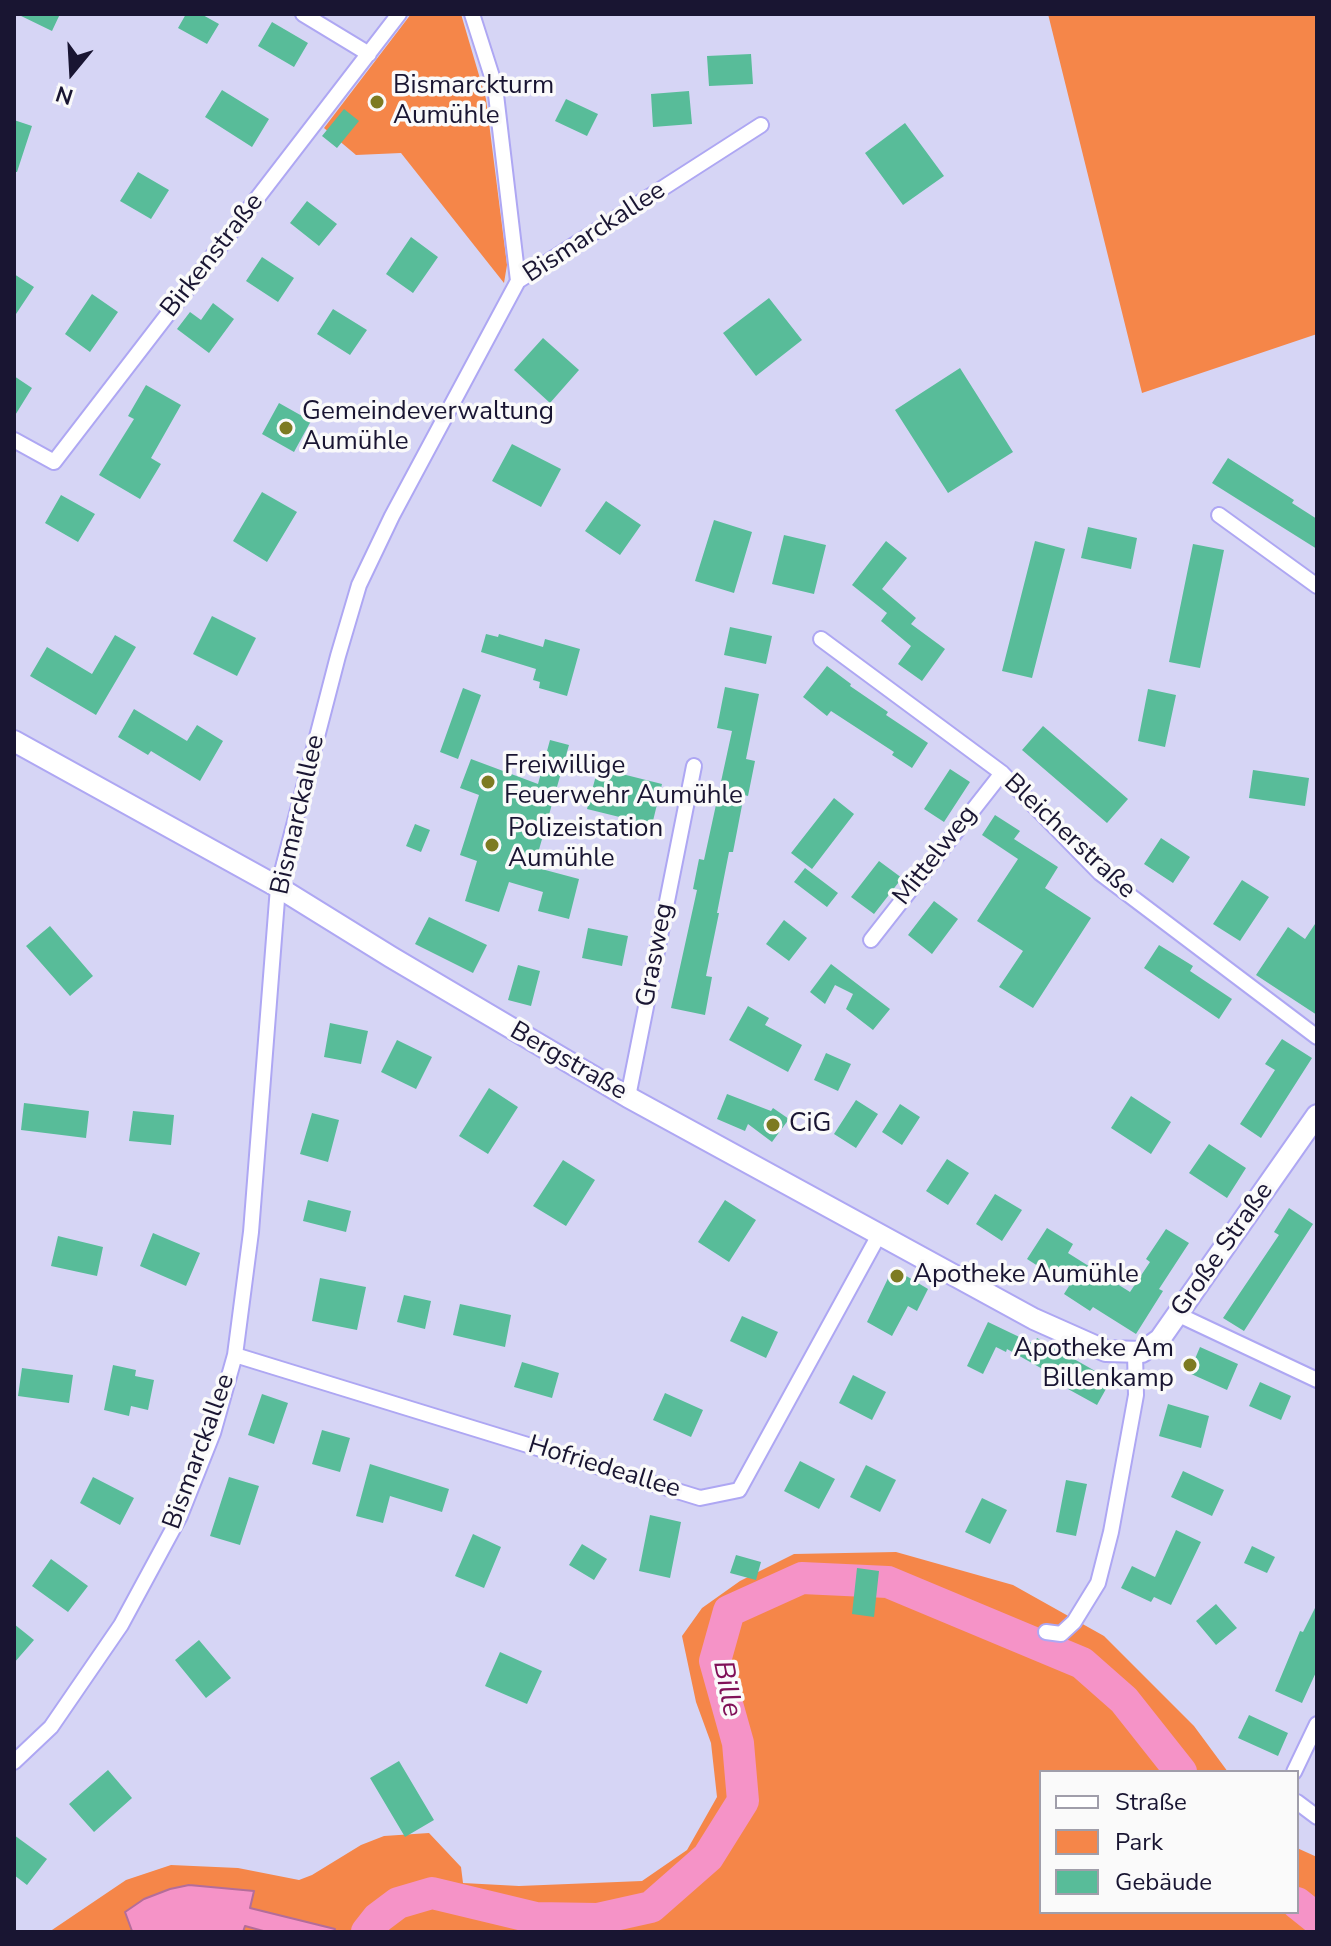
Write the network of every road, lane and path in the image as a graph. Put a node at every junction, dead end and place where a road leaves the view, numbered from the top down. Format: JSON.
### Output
{"nodes":[{"id":1,"x":303,"y":14,"type":"edge"},
{"id":2,"x":399,"y":14,"type":"edge"},
{"id":3,"x":472,"y":14,"type":"edge"},
{"id":4,"x":369,"y":54,"type":"junction"},
{"id":5,"x":761,"y":125,"type":"dead end"},
{"id":6,"x":518,"y":281,"type":"junction"},
{"id":7,"x":14,"y":440,"type":"edge"},
{"id":8,"x":1219,"y":515,"type":"dead end"},
{"id":9,"x":1317,"y":586,"type":"edge"},
{"id":10,"x":821,"y":639,"type":"dead end"},
{"id":11,"x":14,"y":741,"type":"edge"},
{"id":12,"x":694,"y":766,"type":"dead end"},
{"id":13,"x":1002,"y":773,"type":"junction"},
{"id":14,"x":278,"y":887,"type":"junction"},
{"id":15,"x":871,"y":940,"type":"dead end"},
{"id":16,"x":1317,"y":1037,"type":"edge"},
{"id":17,"x":628,"y":1097,"type":"junction"},
{"id":18,"x":1317,"y":1115,"type":"edge"},
{"id":19,"x":880,"y":1233,"type":"junction"},
{"id":20,"x":1179,"y":1315,"type":"junction"},
{"id":21,"x":1135,"y":1353,"type":"junction"},
{"id":22,"x":235,"y":1355,"type":"junction"},
{"id":23,"x":1317,"y":1380,"type":"edge"},
{"id":24,"x":1046,"y":1632,"type":"dead end"},
{"id":25,"x":1317,"y":1724,"type":"edge"},
{"id":26,"x":14,"y":1762,"type":"edge"},
{"id":27,"x":1295,"y":1770,"type":"edge"},
{"id":28,"x":1299,"y":1804,"type":"edge"},
{"id":29,"x":1317,"y":1817,"type":"edge"}],
"edges":[{"from":1,"to":4,"type":"street"},
{"from":2,"to":4,"type":"street","name":"Birkenstraße"},
{"from":3,"to":6,"type":"street"},
{"from":4,"to":7,"type":"street","name":"Birkenstraße"},
{"from":5,"to":6,"type":"street","name":"Bismarckallee"},
{"from":6,"to":14,"type":"street","name":"Bismarckallee"},
{"from":8,"to":9,"type":"street"},
{"from":10,"to":13,"type":"street","name":"Bleicherstraße"},
{"from":11,"to":14,"type":"street","name":"Bergstraße"},
{"from":12,"to":17,"type":"street","name":"Grasweg"},
{"from":13,"to":15,"type":"street","name":"Mittelweg"},
{"from":13,"to":16,"type":"street","name":"Bleicherstraße"},
{"from":14,"to":17,"type":"street","name":"Bergstraße"},
{"from":14,"to":22,"type":"street","name":"Bismarckallee"},
{"from":17,"to":19,"type":"street","name":"Bergstraße"},
{"from":18,"to":20,"type":"street","name":"Große Straße"},
{"from":19,"to":21,"type":"street","name":"Bergstraße"},
{"from":19,"to":22,"type":"street","name":"Hofriedeallee"},
{"from":20,"to":21,"type":"street","name":"Große Straße"},
{"from":20,"to":23,"type":"street"},
{"from":21,"to":24,"type":"street"},
{"from":22,"to":26,"type":"street","name":"Bismarckallee"},
{"from":25,"to":27,"type":"street"},
{"from":28,"to":29,"type":"street"}]}
